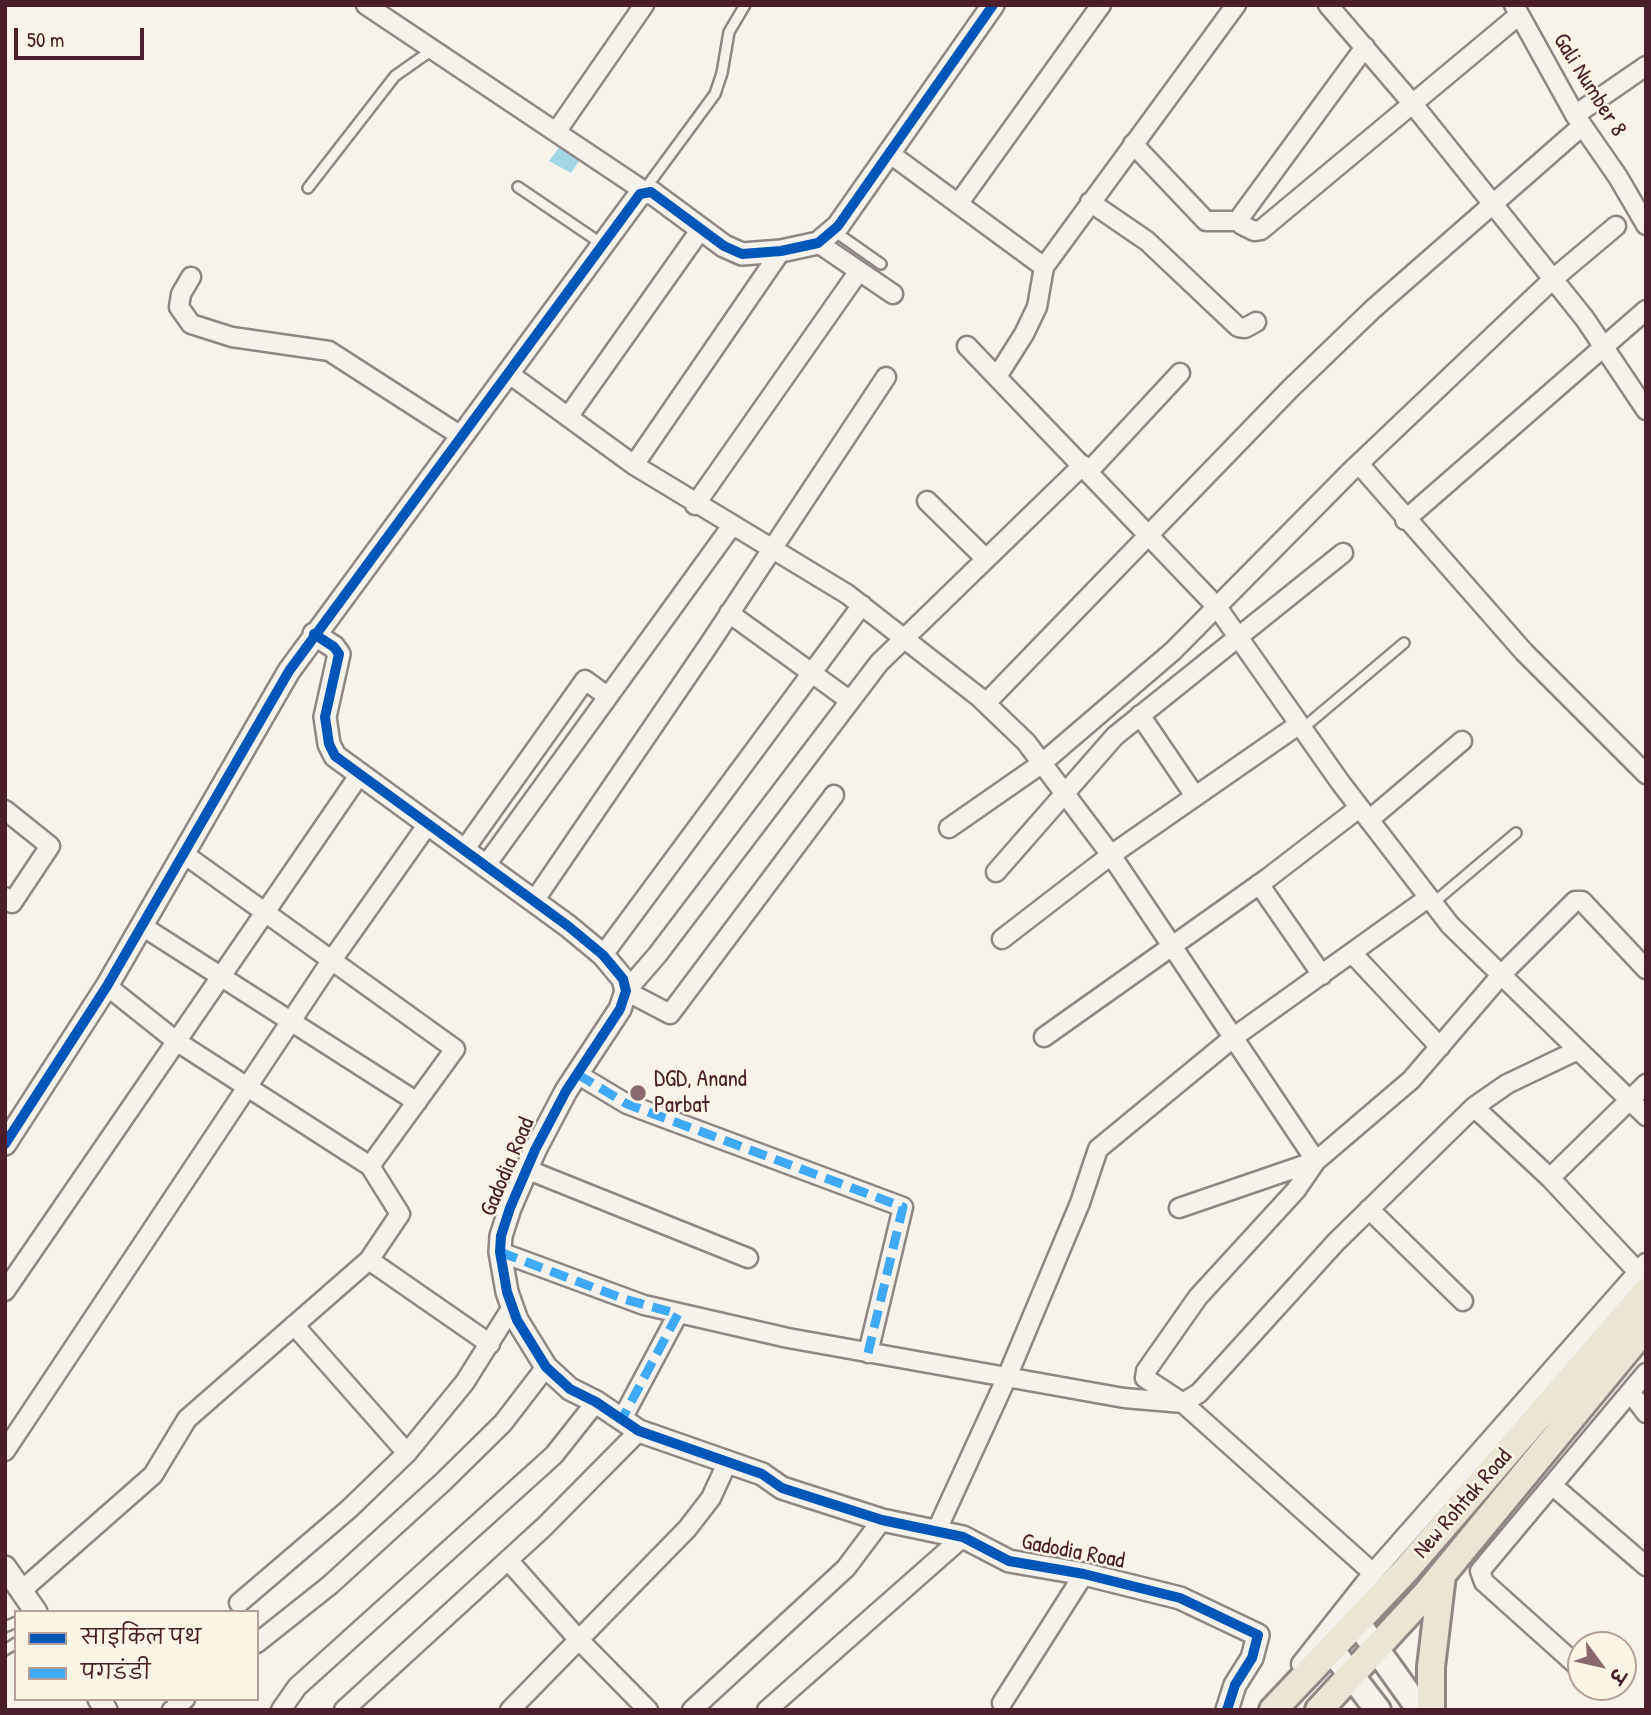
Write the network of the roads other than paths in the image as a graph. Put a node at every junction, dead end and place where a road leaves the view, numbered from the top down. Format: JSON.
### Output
{"nodes":[{"id":1,"x":366,"y":5,"type":"edge"},
{"id":2,"x":644,"y":5,"type":"edge"},
{"id":3,"x":745,"y":5,"type":"edge"},
{"id":4,"x":993,"y":5,"type":"edge"},
{"id":5,"x":1101,"y":5,"type":"edge"},
{"id":6,"x":1236,"y":5,"type":"edge"},
{"id":7,"x":1328,"y":5,"type":"edge"},
{"id":8,"x":1516,"y":10,"type":"edge"},
{"id":9,"x":1365,"y":47,"type":"junction"},
{"id":10,"x":432,"y":50,"type":"junction"},
{"id":11,"x":1646,"y":66,"type":"edge"},
{"id":12,"x":1412,"y":103,"type":"junction"},
{"id":13,"x":1578,"y":120,"type":"junction"},
{"id":14,"x":556,"y":132,"type":"junction"},
{"id":15,"x":1133,"y":144,"type":"junction"},
{"id":16,"x":889,"y":153,"type":"junction"},
{"id":17,"x":517,"y":187,"type":"dead end"},
{"id":18,"x":308,"y":188,"type":"dead end"},
{"id":19,"x":644,"y":191,"type":"junction"},
{"id":20,"x":1090,"y":202,"type":"junction"},
{"id":21,"x":1492,"y":203,"type":"junction"},
{"id":22,"x":958,"y":204,"type":"junction"},
{"id":23,"x":1240,"y":220,"type":"junction"},
{"id":24,"x":1616,"y":226,"type":"dead end"},
{"id":25,"x":1646,"y":226,"type":"edge"},
{"id":26,"x":701,"y":229,"type":"junction"},
{"id":27,"x":826,"y":237,"type":"junction"},
{"id":28,"x":602,"y":244,"type":"junction"},
{"id":29,"x":781,"y":251,"type":"junction"},
{"id":30,"x":881,"y":264,"type":"dead end"},
{"id":31,"x":1044,"y":267,"type":"junction"},
{"id":32,"x":859,"y":271,"type":"junction"},
{"id":33,"x":191,"y":277,"type":"dead end"},
{"id":34,"x":1553,"y":279,"type":"junction"},
{"id":35,"x":893,"y":294,"type":"dead end"},
{"id":36,"x":1646,"y":310,"type":"edge"},
{"id":37,"x":1256,"y":322,"type":"dead end"},
{"id":38,"x":1604,"y":345,"type":"junction"},
{"id":39,"x":967,"y":346,"type":"dead end"},
{"id":40,"x":508,"y":373,"type":"junction"},
{"id":41,"x":1180,"y":373,"type":"dead end"},
{"id":42,"x":998,"y":375,"type":"junction"},
{"id":43,"x":886,"y":377,"type":"dead end"},
{"id":44,"x":1646,"y":410,"type":"edge"},
{"id":45,"x":568,"y":417,"type":"junction"},
{"id":46,"x":461,"y":436,"type":"junction"},
{"id":47,"x":1359,"y":464,"type":"junction"},
{"id":48,"x":634,"y":466,"type":"junction"},
{"id":49,"x":1086,"y":468,"type":"junction"},
{"id":50,"x":928,"y":501,"type":"dead end"},
{"id":51,"x":695,"y":505,"type":"junction"},
{"id":52,"x":1405,"y":520,"type":"junction"},
{"id":53,"x":732,"y":527,"type":"junction"},
{"id":54,"x":1150,"y":536,"type":"junction"},
{"id":55,"x":769,"y":550,"type":"junction"},
{"id":56,"x":1343,"y":554,"type":"dead end"},
{"id":57,"x":986,"y":559,"type":"junction"},
{"id":58,"x":862,"y":605,"type":"junction"},
{"id":59,"x":1217,"y":607,"type":"junction"},
{"id":60,"x":729,"y":613,"type":"junction"},
{"id":61,"x":314,"y":634,"type":"junction"},
{"id":62,"x":903,"y":637,"type":"junction"},
{"id":63,"x":1239,"y":639,"type":"junction"},
{"id":64,"x":1404,"y":643,"type":"dead end"},
{"id":65,"x":811,"y":673,"type":"junction"},
{"id":66,"x":607,"y":696,"type":"junction"},
{"id":67,"x":849,"y":700,"type":"junction"},
{"id":68,"x":986,"y":703,"type":"junction"},
{"id":69,"x":1140,"y":715,"type":"junction"},
{"id":70,"x":1300,"y":727,"type":"junction"},
{"id":71,"x":1462,"y":741,"type":"dead end"},
{"id":72,"x":1041,"y":764,"type":"junction"},
{"id":73,"x":360,"y":774,"type":"junction"},
{"id":74,"x":1646,"y":774,"type":"edge"},
{"id":75,"x":1064,"y":793,"type":"junction"},
{"id":76,"x":834,"y":795,"type":"dead end"},
{"id":77,"x":1195,"y":796,"type":"junction"},
{"id":78,"x":5,"y":810,"type":"edge"},
{"id":79,"x":1364,"y":814,"type":"junction"},
{"id":80,"x":428,"y":824,"type":"junction"},
{"id":81,"x":949,"y":828,"type":"dead end"},
{"id":82,"x":1516,"y":833,"type":"dead end"},
{"id":83,"x":464,"y":850,"type":"junction"},
{"id":84,"x":184,"y":854,"type":"junction"},
{"id":85,"x":1111,"y":855,"type":"junction"},
{"id":86,"x":486,"y":866,"type":"junction"},
{"id":87,"x":996,"y":872,"type":"dead end"},
{"id":88,"x":1259,"y":884,"type":"junction"},
{"id":89,"x":5,"y":897,"type":"edge"},
{"id":90,"x":534,"y":901,"type":"junction"},
{"id":91,"x":1430,"y":901,"type":"junction"},
{"id":92,"x":265,"y":910,"type":"junction"},
{"id":93,"x":142,"y":926,"type":"junction"},
{"id":94,"x":1002,"y":939,"type":"dead end"},
{"id":95,"x":1171,"y":946,"type":"junction"},
{"id":96,"x":1352,"y":953,"type":"junction"},
{"id":97,"x":603,"y":955,"type":"junction"},
{"id":98,"x":332,"y":959,"type":"junction"},
{"id":99,"x":1646,"y":969,"type":"edge"},
{"id":100,"x":221,"y":974,"type":"junction"},
{"id":101,"x":1502,"y":974,"type":"junction"},
{"id":102,"x":1322,"y":975,"type":"junction"},
{"id":103,"x":107,"y":986,"type":"junction"},
{"id":104,"x":626,"y":991,"type":"junction"},
{"id":105,"x":291,"y":1021,"type":"junction"},
{"id":106,"x":1044,"y":1037,"type":"dead end"},
{"id":107,"x":1234,"y":1037,"type":"junction"},
{"id":108,"x":176,"y":1041,"type":"junction"},
{"id":109,"x":1440,"y":1047,"type":"junction"},
{"id":110,"x":1578,"y":1049,"type":"junction"},
{"id":111,"x":577,"y":1074,"type":"junction"},
{"id":112,"x":1646,"y":1084,"type":"edge"},
{"id":113,"x":249,"y":1085,"type":"junction"},
{"id":114,"x":1628,"y":1101,"type":"junction"},
{"id":115,"x":417,"y":1102,"type":"junction"},
{"id":116,"x":1474,"y":1107,"type":"junction"},
{"id":117,"x":1646,"y":1116,"type":"edge"},
{"id":118,"x":5,"y":1144,"type":"edge"},
{"id":119,"x":1316,"y":1161,"type":"junction"},
{"id":120,"x":370,"y":1166,"type":"junction"},
{"id":121,"x":526,"y":1169,"type":"junction"},
{"id":122,"x":1550,"y":1178,"type":"junction"},
{"id":123,"x":1179,"y":1208,"type":"dead end"},
{"id":124,"x":1369,"y":1209,"type":"junction"},
{"id":125,"x":500,"y":1252,"type":"junction"},
{"id":126,"x":748,"y":1258,"type":"dead end"},
{"id":127,"x":369,"y":1260,"type":"junction"},
{"id":128,"x":1643,"y":1276,"type":"edge"},
{"id":129,"x":5,"y":1291,"type":"edge"},
{"id":130,"x":1463,"y":1301,"type":"dead end"},
{"id":131,"x":512,"y":1307,"type":"junction"},
{"id":132,"x":678,"y":1314,"type":"junction"},
{"id":133,"x":294,"y":1325,"type":"junction"},
{"id":134,"x":1646,"y":1327,"type":"edge"},
{"id":135,"x":490,"y":1343,"type":"junction"},
{"id":136,"x":867,"y":1353,"type":"junction"},
{"id":137,"x":546,"y":1367,"type":"junction"},
{"id":138,"x":1646,"y":1373,"type":"edge"},
{"id":139,"x":1007,"y":1377,"type":"junction"},
{"id":140,"x":1630,"y":1392,"type":"junction"},
{"id":141,"x":596,"y":1402,"type":"junction"},
{"id":142,"x":1183,"y":1403,"type":"junction"},
{"id":143,"x":1646,"y":1413,"type":"edge"},
{"id":144,"x":631,"y":1425,"type":"junction"},
{"id":145,"x":5,"y":1451,"type":"edge"},
{"id":146,"x":407,"y":1452,"type":"junction"},
{"id":147,"x":728,"y":1461,"type":"junction"},
{"id":148,"x":1552,"y":1485,"type":"junction"},
{"id":149,"x":882,"y":1520,"type":"junction"},
{"id":150,"x":936,"y":1532,"type":"junction"},
{"id":151,"x":963,"y":1537,"type":"junction"},
{"id":152,"x":508,"y":1560,"type":"junction"},
{"id":153,"x":1646,"y":1566,"type":"edge"},
{"id":154,"x":5,"y":1567,"type":"edge"},
{"id":155,"x":1373,"y":1573,"type":"junction"},
{"id":156,"x":1084,"y":1574,"type":"junction"},
{"id":157,"x":1441,"y":1575,"type":"junction"},
{"id":158,"x":21,"y":1591,"type":"junction"},
{"id":159,"x":239,"y":1603,"type":"dead end"},
{"id":160,"x":35,"y":1610,"type":"edge"},
{"id":161,"x":1357,"y":1622,"type":"junction"},
{"id":162,"x":579,"y":1640,"type":"junction"},
{"id":163,"x":259,"y":1641,"type":"edge"},
{"id":164,"x":1376,"y":1648,"type":"junction"},
{"id":165,"x":1331,"y":1649,"type":"junction"},
{"id":166,"x":1567,"y":1657,"type":"edge"},
{"id":167,"x":1351,"y":1675,"type":"junction"},
{"id":168,"x":1002,"y":1703,"type":"dead end"},
{"id":169,"x":281,"y":1710,"type":"edge"},
{"id":170,"x":344,"y":1710,"type":"edge"},
{"id":171,"x":510,"y":1710,"type":"edge"},
{"id":172,"x":648,"y":1710,"type":"edge"},
{"id":173,"x":692,"y":1710,"type":"edge"},
{"id":174,"x":767,"y":1710,"type":"edge"},
{"id":175,"x":1227,"y":1710,"type":"edge"},
{"id":176,"x":1257,"y":1710,"type":"edge"},
{"id":177,"x":1273,"y":1710,"type":"edge"},
{"id":178,"x":1319,"y":1710,"type":"edge"},
{"id":179,"x":1378,"y":1710,"type":"edge"},
{"id":180,"x":1420,"y":1710,"type":"edge"},
{"id":181,"x":1431,"y":1710,"type":"edge"}],
"edges":[{"from":1,"to":10,"type":"street"},
{"from":2,"to":14,"type":"street"},
{"from":3,"to":19,"type":"lane"},
{"from":4,"to":16,"type":"street"},
{"from":5,"to":22,"type":"street"},
{"from":6,"to":15,"type":"street"},
{"from":7,"to":9,"type":"street"},
{"from":8,"to":12,"type":"street"},
{"from":8,"to":13,"type":"street","name":"Gali Number 8"},
{"from":9,"to":12,"type":"street"},
{"from":9,"to":23,"type":"street"},
{"from":10,"to":14,"type":"street"},
{"from":10,"to":18,"type":"lane"},
{"from":11,"to":13,"type":"street"},
{"from":12,"to":21,"type":"street"},
{"from":12,"to":23,"type":"street"},
{"from":13,"to":21,"type":"street"},
{"from":13,"to":25,"type":"street","name":"Gali Number 8"},
{"from":14,"to":19,"type":"street"},
{"from":15,"to":20,"type":"street"},
{"from":15,"to":23,"type":"street"},
{"from":16,"to":22,"type":"street"},
{"from":16,"to":27,"type":"street"},
{"from":17,"to":28,"type":"lane"},
{"from":19,"to":26,"type":"street"},
{"from":19,"to":28,"type":"street"},
{"from":20,"to":31,"type":"street"},
{"from":20,"to":37,"type":"street"},
{"from":21,"to":34,"type":"street"},
{"from":21,"to":54,"type":"street"},
{"from":22,"to":31,"type":"street"},
{"from":24,"to":34,"type":"street"},
{"from":26,"to":29,"type":"street"},
{"from":26,"to":45,"type":"street"},
{"from":27,"to":29,"type":"street"},
{"from":27,"to":30,"type":"lane"},
{"from":27,"to":32,"type":"street"},
{"from":28,"to":40,"type":"street"},
{"from":29,"to":48,"type":"street"},
{"from":31,"to":42,"type":"street"},
{"from":32,"to":35,"type":"street"},
{"from":32,"to":51,"type":"street"},
{"from":33,"to":46,"type":"street"},
{"from":34,"to":38,"type":"street"},
{"from":34,"to":47,"type":"street"},
{"from":36,"to":38,"type":"street"},
{"from":38,"to":44,"type":"street"},
{"from":38,"to":52,"type":"street"},
{"from":39,"to":42,"type":"street"},
{"from":40,"to":45,"type":"street"},
{"from":40,"to":46,"type":"street"},
{"from":41,"to":49,"type":"street"},
{"from":42,"to":49,"type":"street"},
{"from":43,"to":55,"type":"street"},
{"from":45,"to":48,"type":"street"},
{"from":46,"to":61,"type":"street"},
{"from":47,"to":52,"type":"street"},
{"from":47,"to":59,"type":"street"},
{"from":48,"to":51,"type":"street"},
{"from":49,"to":54,"type":"street"},
{"from":49,"to":57,"type":"street"},
{"from":50,"to":57,"type":"street"},
{"from":51,"to":53,"type":"street"},
{"from":52,"to":74,"type":"street"},
{"from":53,"to":55,"type":"street"},
{"from":53,"to":66,"type":"street"},
{"from":54,"to":59,"type":"street"},
{"from":54,"to":68,"type":"street"},
{"from":55,"to":58,"type":"street"},
{"from":55,"to":60,"type":"street"},
{"from":56,"to":63,"type":"street"},
{"from":57,"to":62,"type":"street"},
{"from":58,"to":62,"type":"street"},
{"from":58,"to":65,"type":"street"},
{"from":59,"to":63,"type":"street"},
{"from":59,"to":72,"type":"street"},
{"from":60,"to":65,"type":"street"},
{"from":60,"to":90,"type":"street"},
{"from":61,"to":73,"type":"street"},
{"from":61,"to":84,"type":"street"},
{"from":62,"to":67,"type":"street"},
{"from":62,"to":68,"type":"street"},
{"from":63,"to":69,"type":"street"},
{"from":63,"to":70,"type":"street"},
{"from":64,"to":70,"type":"lane"},
{"from":65,"to":67,"type":"street"},
{"from":65,"to":97,"type":"street"},
{"from":66,"to":83,"type":"street"},
{"from":66,"to":86,"type":"street"},
{"from":67,"to":104,"type":"street"},
{"from":68,"to":72,"type":"street"},
{"from":69,"to":75,"type":"street"},
{"from":69,"to":77,"type":"street"},
{"from":70,"to":77,"type":"street"},
{"from":70,"to":79,"type":"street"},
{"from":71,"to":79,"type":"street"},
{"from":72,"to":75,"type":"street"},
{"from":72,"to":81,"type":"street"},
{"from":73,"to":80,"type":"street"},
{"from":73,"to":92,"type":"street"},
{"from":75,"to":85,"type":"street"},
{"from":75,"to":87,"type":"street"},
{"from":76,"to":104,"type":"street"},
{"from":77,"to":85,"type":"street"},
{"from":78,"to":89,"type":"street"},
{"from":79,"to":88,"type":"street"},
{"from":79,"to":91,"type":"street"},
{"from":80,"to":83,"type":"street"},
{"from":80,"to":98,"type":"street"},
{"from":82,"to":91,"type":"lane"},
{"from":83,"to":86,"type":"street"},
{"from":84,"to":92,"type":"street"},
{"from":84,"to":93,"type":"street"},
{"from":85,"to":94,"type":"street"},
{"from":85,"to":95,"type":"street"},
{"from":86,"to":90,"type":"street"},
{"from":88,"to":95,"type":"street"},
{"from":88,"to":102,"type":"street"},
{"from":90,"to":97,"type":"street"},
{"from":91,"to":96,"type":"street"},
{"from":91,"to":101,"type":"street"},
{"from":92,"to":98,"type":"street"},
{"from":92,"to":100,"type":"street"},
{"from":93,"to":100,"type":"street"},
{"from":93,"to":103,"type":"street"},
{"from":95,"to":106,"type":"street"},
{"from":95,"to":107,"type":"street"},
{"from":96,"to":102,"type":"street"},
{"from":96,"to":109,"type":"street"},
{"from":97,"to":104,"type":"street"},
{"from":98,"to":105,"type":"street"},
{"from":98,"to":115,"type":"street"},
{"from":99,"to":101,"type":"street"},
{"from":100,"to":105,"type":"street"},
{"from":100,"to":108,"type":"street"},
{"from":101,"to":109,"type":"street"},
{"from":101,"to":110,"type":"street"},
{"from":102,"to":107,"type":"street"},
{"from":103,"to":108,"type":"street"},
{"from":103,"to":118,"type":"street"},
{"from":104,"to":111,"type":"street","name":"Gadodia Road"},
{"from":105,"to":113,"type":"street"},
{"from":105,"to":115,"type":"street"},
{"from":107,"to":119,"type":"street"},
{"from":107,"to":139,"type":"street"},
{"from":108,"to":113,"type":"street"},
{"from":108,"to":129,"type":"street"},
{"from":109,"to":119,"type":"street"},
{"from":110,"to":114,"type":"street"},
{"from":110,"to":116,"type":"street"},
{"from":111,"to":121,"type":"street","name":"Gadodia Road"},
{"from":111,"to":136,"type":"street"},
{"from":112,"to":114,"type":"street"},
{"from":113,"to":120,"type":"street"},
{"from":113,"to":145,"type":"street"},
{"from":114,"to":117,"type":"street"},
{"from":114,"to":122,"type":"street"},
{"from":115,"to":120,"type":"street"},
{"from":116,"to":122,"type":"street"},
{"from":116,"to":124,"type":"street"},
{"from":119,"to":123,"type":"street"},
{"from":119,"to":142,"type":"street"},
{"from":120,"to":127,"type":"street"},
{"from":121,"to":125,"type":"street","name":"Gadodia Road"},
{"from":121,"to":126,"type":"street"},
{"from":122,"to":128,"type":"street"},
{"from":124,"to":130,"type":"street"},
{"from":124,"to":142,"type":"street"},
{"from":125,"to":131,"type":"street","name":"Gadodia Road"},
{"from":125,"to":132,"type":"street"},
{"from":127,"to":133,"type":"street"},
{"from":127,"to":135,"type":"street"},
{"from":128,"to":155,"type":"street"},
{"from":128,"to":161,"type":"main road","name":"New Rohtak Road"},
{"from":131,"to":135,"type":"street"},
{"from":131,"to":137,"type":"street","name":"Gadodia Road"},
{"from":132,"to":136,"type":"street"},
{"from":132,"to":144,"type":"street"},
{"from":133,"to":146,"type":"street"},
{"from":133,"to":158,"type":"street"},
{"from":134,"to":157,"type":"main road","name":"New Rohtak Road"},
{"from":135,"to":146,"type":"street"},
{"from":136,"to":139,"type":"street"},
{"from":137,"to":141,"type":"street","name":"Gadodia Road"},
{"from":137,"to":163,"type":"street"},
{"from":138,"to":140,"type":"street"},
{"from":139,"to":142,"type":"street"},
{"from":139,"to":150,"type":"street"},
{"from":140,"to":143,"type":"street"},
{"from":140,"to":148,"type":"street"},
{"from":141,"to":144,"type":"street","name":"Gadodia Road"},
{"from":141,"to":169,"type":"street"},
{"from":142,"to":155,"type":"street"},
{"from":144,"to":147,"type":"street","name":"Gadodia Road"},
{"from":144,"to":152,"type":"street"},
{"from":146,"to":159,"type":"street"},
{"from":147,"to":149,"type":"street","name":"Gadodia Road"},
{"from":147,"to":162,"type":"street"},
{"from":148,"to":153,"type":"street"},
{"from":148,"to":166,"type":"street"},
{"from":149,"to":150,"type":"street","name":"Gadodia Road"},
{"from":149,"to":173,"type":"street"},
{"from":150,"to":151,"type":"street","name":"Gadodia Road"},
{"from":151,"to":156,"type":"street","name":"Gadodia Road"},
{"from":151,"to":174,"type":"street"},
{"from":152,"to":162,"type":"street"},
{"from":152,"to":170,"type":"street"},
{"from":154,"to":158,"type":"street"},
{"from":155,"to":176,"type":"street"},
{"from":156,"to":168,"type":"street"},
{"from":156,"to":175,"type":"street","name":"Gadodia Road"},
{"from":157,"to":164,"type":"main road","name":"New Rohtak Road"},
{"from":157,"to":181,"type":"main road"},
{"from":158,"to":160,"type":"street"},
{"from":161,"to":164,"type":"main road"},
{"from":161,"to":165,"type":"main road","name":"New Rohtak Road"},
{"from":162,"to":171,"type":"street"},
{"from":162,"to":172,"type":"street"},
{"from":164,"to":167,"type":"main road","name":"New Rohtak Road"},
{"from":164,"to":180,"type":"main road"},
{"from":165,"to":167,"type":"main road"},
{"from":165,"to":177,"type":"main road","name":"New Rohtak Road"},
{"from":167,"to":178,"type":"main road","name":"New Rohtak Road"},
{"from":167,"to":179,"type":"main road"}]}
